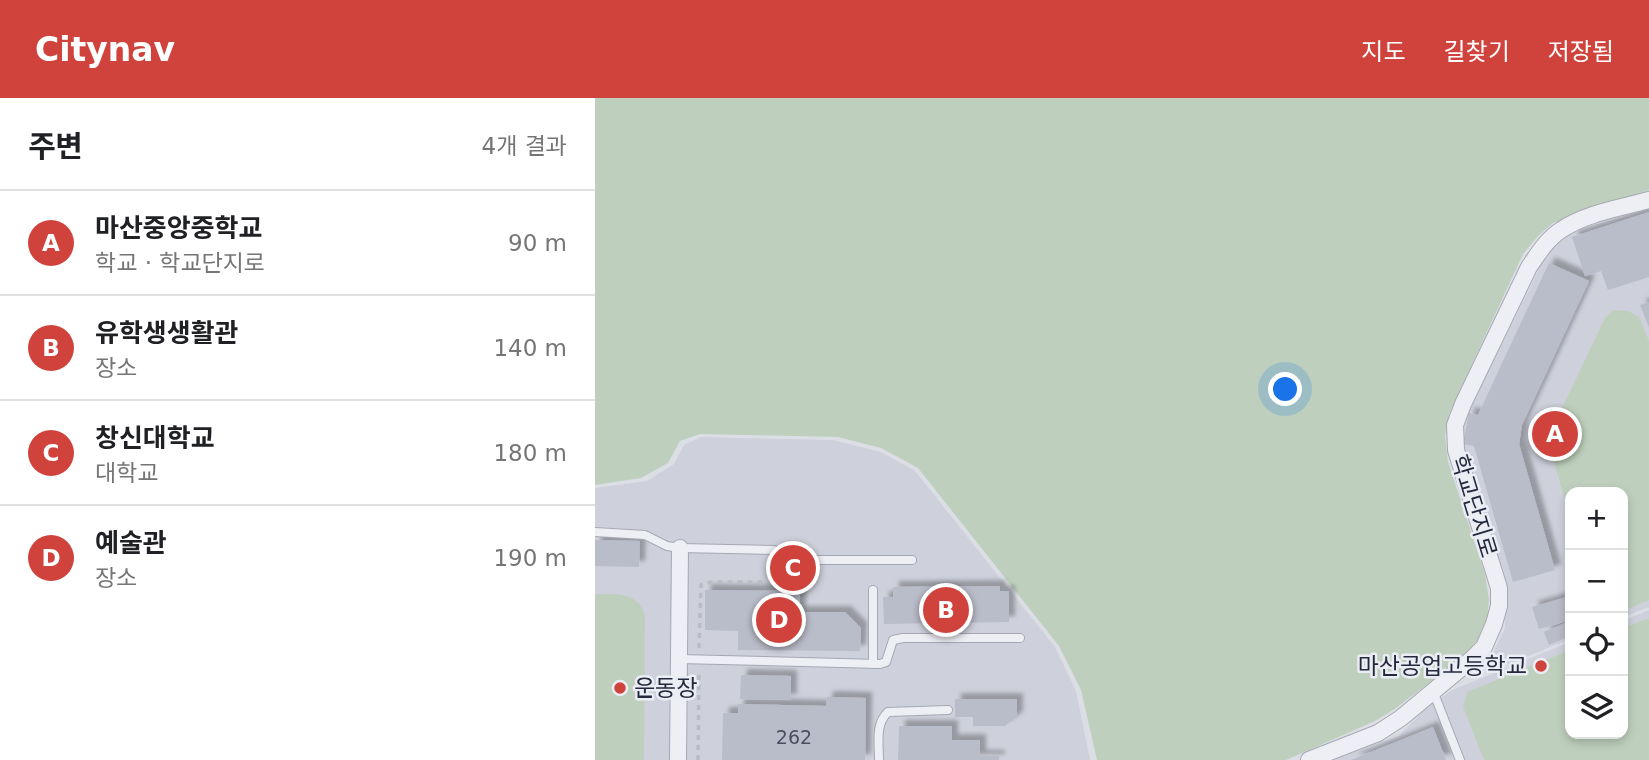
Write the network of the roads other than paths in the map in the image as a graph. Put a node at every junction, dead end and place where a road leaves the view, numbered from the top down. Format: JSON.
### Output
{"nodes":[{"id":1,"x":1649,"y":200,"type":"edge"},
{"id":2,"x":595,"y":532,"type":"edge"},
{"id":3,"x":680,"y":548,"type":"junction"},
{"id":4,"x":912,"y":560,"type":"dead end"},
{"id":5,"x":873,"y":590,"type":"dead end"},
{"id":6,"x":1020,"y":638,"type":"dead end"},
{"id":7,"x":679,"y":659,"type":"junction"},
{"id":8,"x":873,"y":664,"type":"junction"},
{"id":9,"x":1433,"y":691,"type":"junction"},
{"id":10,"x":948,"y":709,"type":"dead end"},
{"id":11,"x":678,"y":760,"type":"edge"},
{"id":12,"x":879,"y":760,"type":"edge"},
{"id":13,"x":1309,"y":760,"type":"edge"},
{"id":14,"x":1460,"y":760,"type":"edge"}],
"edges":[{"from":1,"to":9,"type":"street","name":"학교단지로"},
{"from":2,"to":3,"type":"lane"},
{"from":3,"to":4,"type":"lane"},
{"from":3,"to":7,"type":"street"},
{"from":5,"to":8,"type":"lane"},
{"from":6,"to":8,"type":"lane"},
{"from":7,"to":8,"type":"lane"},
{"from":7,"to":11,"type":"street"},
{"from":9,"to":13,"type":"street","name":"학교단지로"},
{"from":9,"to":14,"type":"lane"},
{"from":10,"to":12,"type":"lane"}]}
